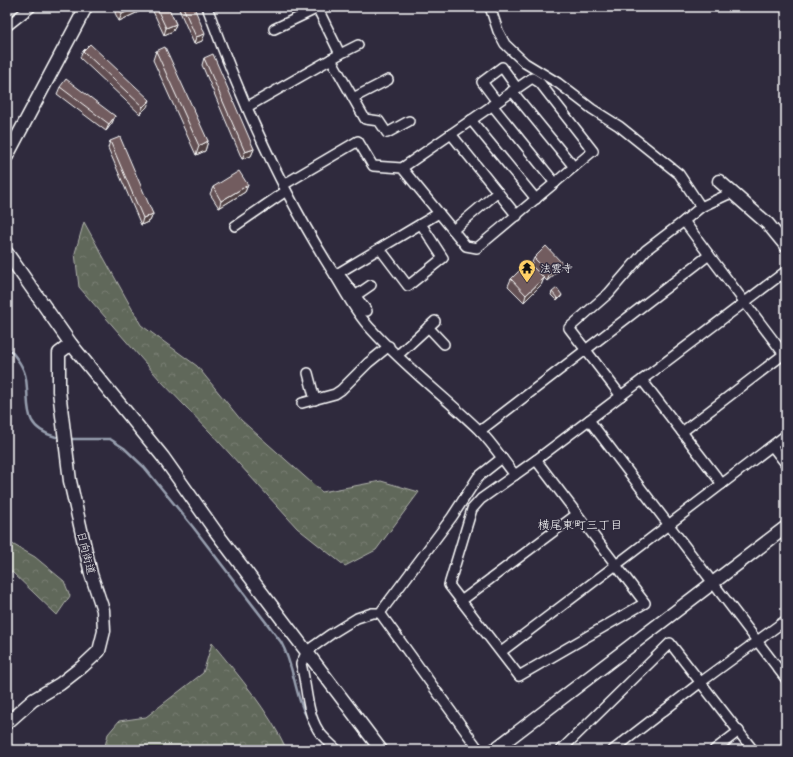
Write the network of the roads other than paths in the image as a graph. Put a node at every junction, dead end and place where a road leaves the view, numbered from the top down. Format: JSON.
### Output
{"nodes":[{"id":1,"x":31,"y":7,"type":"edge"},
{"id":2,"x":86,"y":7,"type":"edge"},
{"id":3,"x":207,"y":7,"type":"edge"},
{"id":4,"x":318,"y":7,"type":"edge"},
{"id":5,"x":490,"y":7,"type":"edge"},
{"id":6,"x":7,"y":26,"type":"edge"},
{"id":7,"x":274,"y":29,"type":"dead end"},
{"id":8,"x":358,"y":45,"type":"dead end"},
{"id":9,"x":340,"y":54,"type":"junction"},
{"id":10,"x":331,"y":60,"type":"junction"},
{"id":11,"x":388,"y":80,"type":"dead end"},
{"id":12,"x":515,"y":90,"type":"junction"},
{"id":13,"x":353,"y":98,"type":"junction"},
{"id":14,"x":494,"y":104,"type":"junction"},
{"id":15,"x":247,"y":107,"type":"junction"},
{"id":16,"x":471,"y":120,"type":"junction"},
{"id":17,"x":408,"y":121,"type":"dead end"},
{"id":18,"x":451,"y":134,"type":"junction"},
{"id":19,"x":7,"y":156,"type":"edge"},
{"id":20,"x":574,"y":167,"type":"junction"},
{"id":21,"x":402,"y":168,"type":"junction"},
{"id":22,"x":719,"y":181,"type":"dead end"},
{"id":23,"x":555,"y":183,"type":"junction"},
{"id":24,"x":285,"y":188,"type":"junction"},
{"id":25,"x":498,"y":192,"type":"junction"},
{"id":26,"x":734,"y":192,"type":"junction"},
{"id":27,"x":536,"y":199,"type":"junction"},
{"id":28,"x":701,"y":207,"type":"junction"},
{"id":29,"x":440,"y":213,"type":"junction"},
{"id":30,"x":517,"y":216,"type":"junction"},
{"id":31,"x":684,"y":221,"type":"junction"},
{"id":32,"x":421,"y":224,"type":"junction"},
{"id":33,"x":235,"y":226,"type":"dead end"},
{"id":34,"x":453,"y":230,"type":"junction"},
{"id":35,"x":786,"y":246,"type":"edge"},
{"id":36,"x":380,"y":249,"type":"junction"},
{"id":37,"x":7,"y":253,"type":"edge"},
{"id":38,"x":709,"y":255,"type":"junction"},
{"id":39,"x":786,"y":271,"type":"edge"},
{"id":40,"x":337,"y":274,"type":"junction"},
{"id":41,"x":371,"y":285,"type":"dead end"},
{"id":42,"x":355,"y":296,"type":"junction"},
{"id":43,"x":745,"y":302,"type":"junction"},
{"id":44,"x":367,"y":311,"type":"dead end"},
{"id":45,"x":71,"y":344,"type":"junction"},
{"id":46,"x":444,"y":344,"type":"dead end"},
{"id":47,"x":389,"y":346,"type":"junction"},
{"id":48,"x":586,"y":350,"type":"junction"},
{"id":49,"x":398,"y":355,"type":"junction"},
{"id":50,"x":785,"y":355,"type":"edge"},
{"id":51,"x":308,"y":373,"type":"dead end"},
{"id":52,"x":642,"y":380,"type":"junction"},
{"id":53,"x":621,"y":396,"type":"junction"},
{"id":54,"x":315,"y":400,"type":"junction"},
{"id":55,"x":302,"y":403,"type":"dead end"},
{"id":56,"x":589,"y":420,"type":"junction"},
{"id":57,"x":480,"y":431,"type":"junction"},
{"id":58,"x":682,"y":432,"type":"junction"},
{"id":59,"x":786,"y":435,"type":"edge"},
{"id":60,"x":772,"y":446,"type":"junction"},
{"id":61,"x":502,"y":458,"type":"junction"},
{"id":62,"x":536,"y":460,"type":"junction"},
{"id":63,"x":786,"y":464,"type":"edge"},
{"id":64,"x":515,"y":475,"type":"junction"},
{"id":65,"x":722,"y":484,"type":"junction"},
{"id":66,"x":577,"y":514,"type":"junction"},
{"id":67,"x":669,"y":525,"type":"junction"},
{"id":68,"x":786,"y":527,"type":"edge"},
{"id":69,"x":616,"y":565,"type":"junction"},
{"id":70,"x":713,"y":583,"type":"junction"},
{"id":71,"x":461,"y":601,"type":"junction"},
{"id":72,"x":380,"y":613,"type":"junction"},
{"id":73,"x":786,"y":620,"type":"edge"},
{"id":74,"x":758,"y":641,"type":"junction"},
{"id":75,"x":307,"y":651,"type":"junction"},
{"id":76,"x":500,"y":652,"type":"junction"},
{"id":77,"x":786,"y":679,"type":"edge"},
{"id":78,"x":700,"y":682,"type":"junction"},
{"id":79,"x":7,"y":722,"type":"edge"},
{"id":80,"x":739,"y":731,"type":"junction"},
{"id":81,"x":337,"y":750,"type":"edge"},
{"id":82,"x":381,"y":750,"type":"edge"},
{"id":83,"x":479,"y":750,"type":"edge"},
{"id":84,"x":494,"y":750,"type":"edge"},
{"id":85,"x":561,"y":750,"type":"edge"},
{"id":86,"x":613,"y":750,"type":"edge"},
{"id":87,"x":714,"y":750,"type":"edge"},
{"id":88,"x":753,"y":750,"type":"edge"}],
"edges":[{"from":1,"to":6,"type":"street"},
{"from":2,"to":19,"type":"street"},
{"from":3,"to":15,"type":"street"},
{"from":4,"to":7,"type":"street"},
{"from":4,"to":9,"type":"street"},
{"from":5,"to":28,"type":"street"},
{"from":8,"to":9,"type":"street"},
{"from":9,"to":10,"type":"street"},
{"from":10,"to":13,"type":"street"},
{"from":10,"to":15,"type":"street"},
{"from":11,"to":13,"type":"street"},
{"from":12,"to":14,"type":"street"},
{"from":12,"to":14,"type":"street"},
{"from":12,"to":20,"type":"street"},
{"from":12,"to":20,"type":"street"},
{"from":13,"to":17,"type":"street"},
{"from":14,"to":16,"type":"street"},
{"from":14,"to":23,"type":"street"},
{"from":15,"to":24,"type":"street"},
{"from":16,"to":18,"type":"street"},
{"from":16,"to":27,"type":"street"},
{"from":18,"to":21,"type":"street"},
{"from":18,"to":25,"type":"street"},
{"from":20,"to":23,"type":"street"},
{"from":21,"to":24,"type":"street"},
{"from":21,"to":29,"type":"street"},
{"from":22,"to":26,"type":"street"},
{"from":23,"to":27,"type":"street"},
{"from":24,"to":33,"type":"street"},
{"from":24,"to":40,"type":"street"},
{"from":25,"to":30,"type":"street"},
{"from":25,"to":34,"type":"street"},
{"from":26,"to":28,"type":"street"},
{"from":26,"to":35,"type":"street"},
{"from":27,"to":30,"type":"street"},
{"from":28,"to":31,"type":"street"},
{"from":29,"to":32,"type":"street"},
{"from":29,"to":34,"type":"street"},
{"from":30,"to":34,"type":"street"},
{"from":31,"to":38,"type":"street"},
{"from":31,"to":48,"type":"street"},
{"from":32,"to":36,"type":"street"},
{"from":32,"to":36,"type":"street"},
{"from":36,"to":40,"type":"street"},
{"from":37,"to":45,"type":"street"},
{"from":38,"to":43,"type":"street"},
{"from":38,"to":48,"type":"street"},
{"from":39,"to":43,"type":"street"},
{"from":40,"to":42,"type":"street"},
{"from":40,"to":47,"type":"street"},
{"from":41,"to":42,"type":"street"},
{"from":42,"to":44,"type":"street"},
{"from":43,"to":50,"type":"street"},
{"from":43,"to":52,"type":"street"},
{"from":45,"to":75,"type":"street"},
{"from":45,"to":79,"type":"street","name":"日向街道"},
{"from":46,"to":49,"type":"street"},
{"from":47,"to":49,"type":"street"},
{"from":47,"to":54,"type":"street"},
{"from":48,"to":53,"type":"street"},
{"from":48,"to":57,"type":"street"},
{"from":49,"to":57,"type":"street"},
{"from":50,"to":58,"type":"street"},
{"from":51,"to":54,"type":"street"},
{"from":52,"to":53,"type":"street"},
{"from":52,"to":58,"type":"street"},
{"from":53,"to":56,"type":"street"},
{"from":54,"to":55,"type":"street"},
{"from":56,"to":62,"type":"street"},
{"from":56,"to":67,"type":"street"},
{"from":57,"to":61,"type":"street"},
{"from":58,"to":65,"type":"street"},
{"from":59,"to":60,"type":"street"},
{"from":60,"to":63,"type":"street"},
{"from":60,"to":65,"type":"street"},
{"from":61,"to":64,"type":"street"},
{"from":61,"to":72,"type":"street"},
{"from":62,"to":64,"type":"street"},
{"from":62,"to":66,"type":"street"},
{"from":64,"to":71,"type":"street"},
{"from":65,"to":67,"type":"street"},
{"from":66,"to":69,"type":"street"},
{"from":66,"to":71,"type":"street"},
{"from":67,"to":69,"type":"street"},
{"from":67,"to":70,"type":"street"},
{"from":68,"to":70,"type":"street"},
{"from":69,"to":76,"type":"street"},
{"from":69,"to":76,"type":"street"},
{"from":70,"to":74,"type":"street"},
{"from":70,"to":84,"type":"street"},
{"from":71,"to":76,"type":"street"},
{"from":72,"to":75,"type":"street"},
{"from":72,"to":83,"type":"street"},
{"from":73,"to":74,"type":"street"},
{"from":74,"to":77,"type":"street"},
{"from":74,"to":78,"type":"street"},
{"from":75,"to":81,"type":"street"},
{"from":75,"to":82,"type":"street"},
{"from":78,"to":80,"type":"street"},
{"from":78,"to":85,"type":"street"},
{"from":78,"to":86,"type":"street"},
{"from":80,"to":87,"type":"street"},
{"from":80,"to":88,"type":"street"}]}
